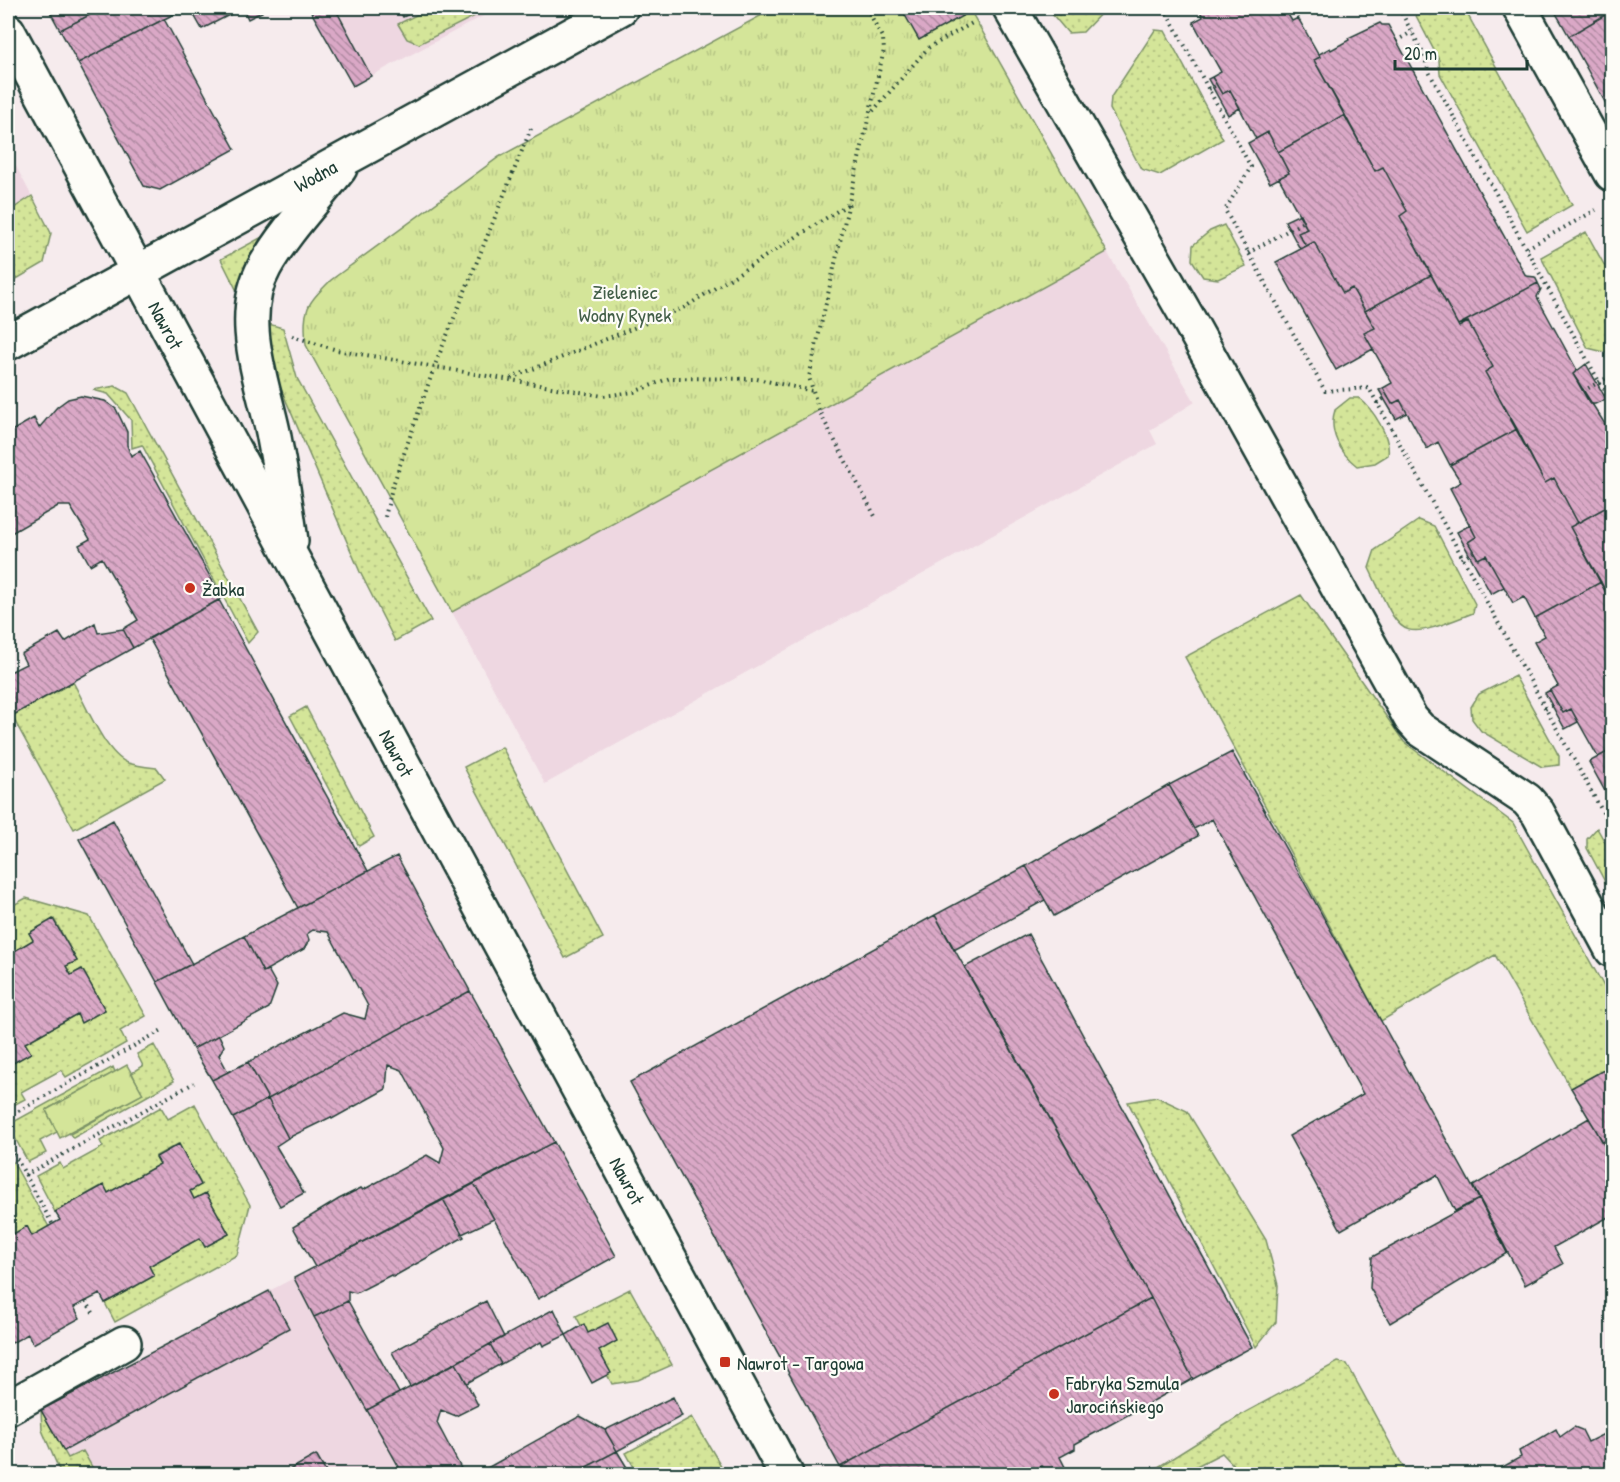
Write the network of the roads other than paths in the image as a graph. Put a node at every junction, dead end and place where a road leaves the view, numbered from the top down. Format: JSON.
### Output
{"nodes":[{"id":1,"x":621,"y":8,"type":"edge"},
{"id":2,"x":1520,"y":8,"type":"edge"},
{"id":3,"x":997,"y":12,"type":"edge"},
{"id":4,"x":8,"y":31,"type":"edge"},
{"id":5,"x":350,"y":156,"type":"junction"},
{"id":6,"x":1612,"y":174,"type":"edge"},
{"id":7,"x":136,"y":272,"type":"junction"},
{"id":8,"x":8,"y":343,"type":"edge"},
{"id":9,"x":294,"y":563,"type":"junction"},
{"id":10,"x":1612,"y":950,"type":"edge"},
{"id":11,"x":124,"y":1343,"type":"dead end"},
{"id":12,"x":8,"y":1408,"type":"edge"},
{"id":13,"x":786,"y":1474,"type":"edge"}],
"edges":[{"from":1,"to":5,"type":"street","name":"Wodna"},
{"from":2,"to":6,"type":"street"},
{"from":3,"to":10,"type":"street"},
{"from":4,"to":7,"type":"street","name":"Nawrot"},
{"from":5,"to":7,"type":"street","name":"Wodna"},
{"from":5,"to":9,"type":"street"},
{"from":7,"to":8,"type":"street","name":"Wodna"},
{"from":7,"to":9,"type":"street","name":"Nawrot"},
{"from":9,"to":13,"type":"street","name":"Nawrot"},
{"from":11,"to":12,"type":"street"}]}
